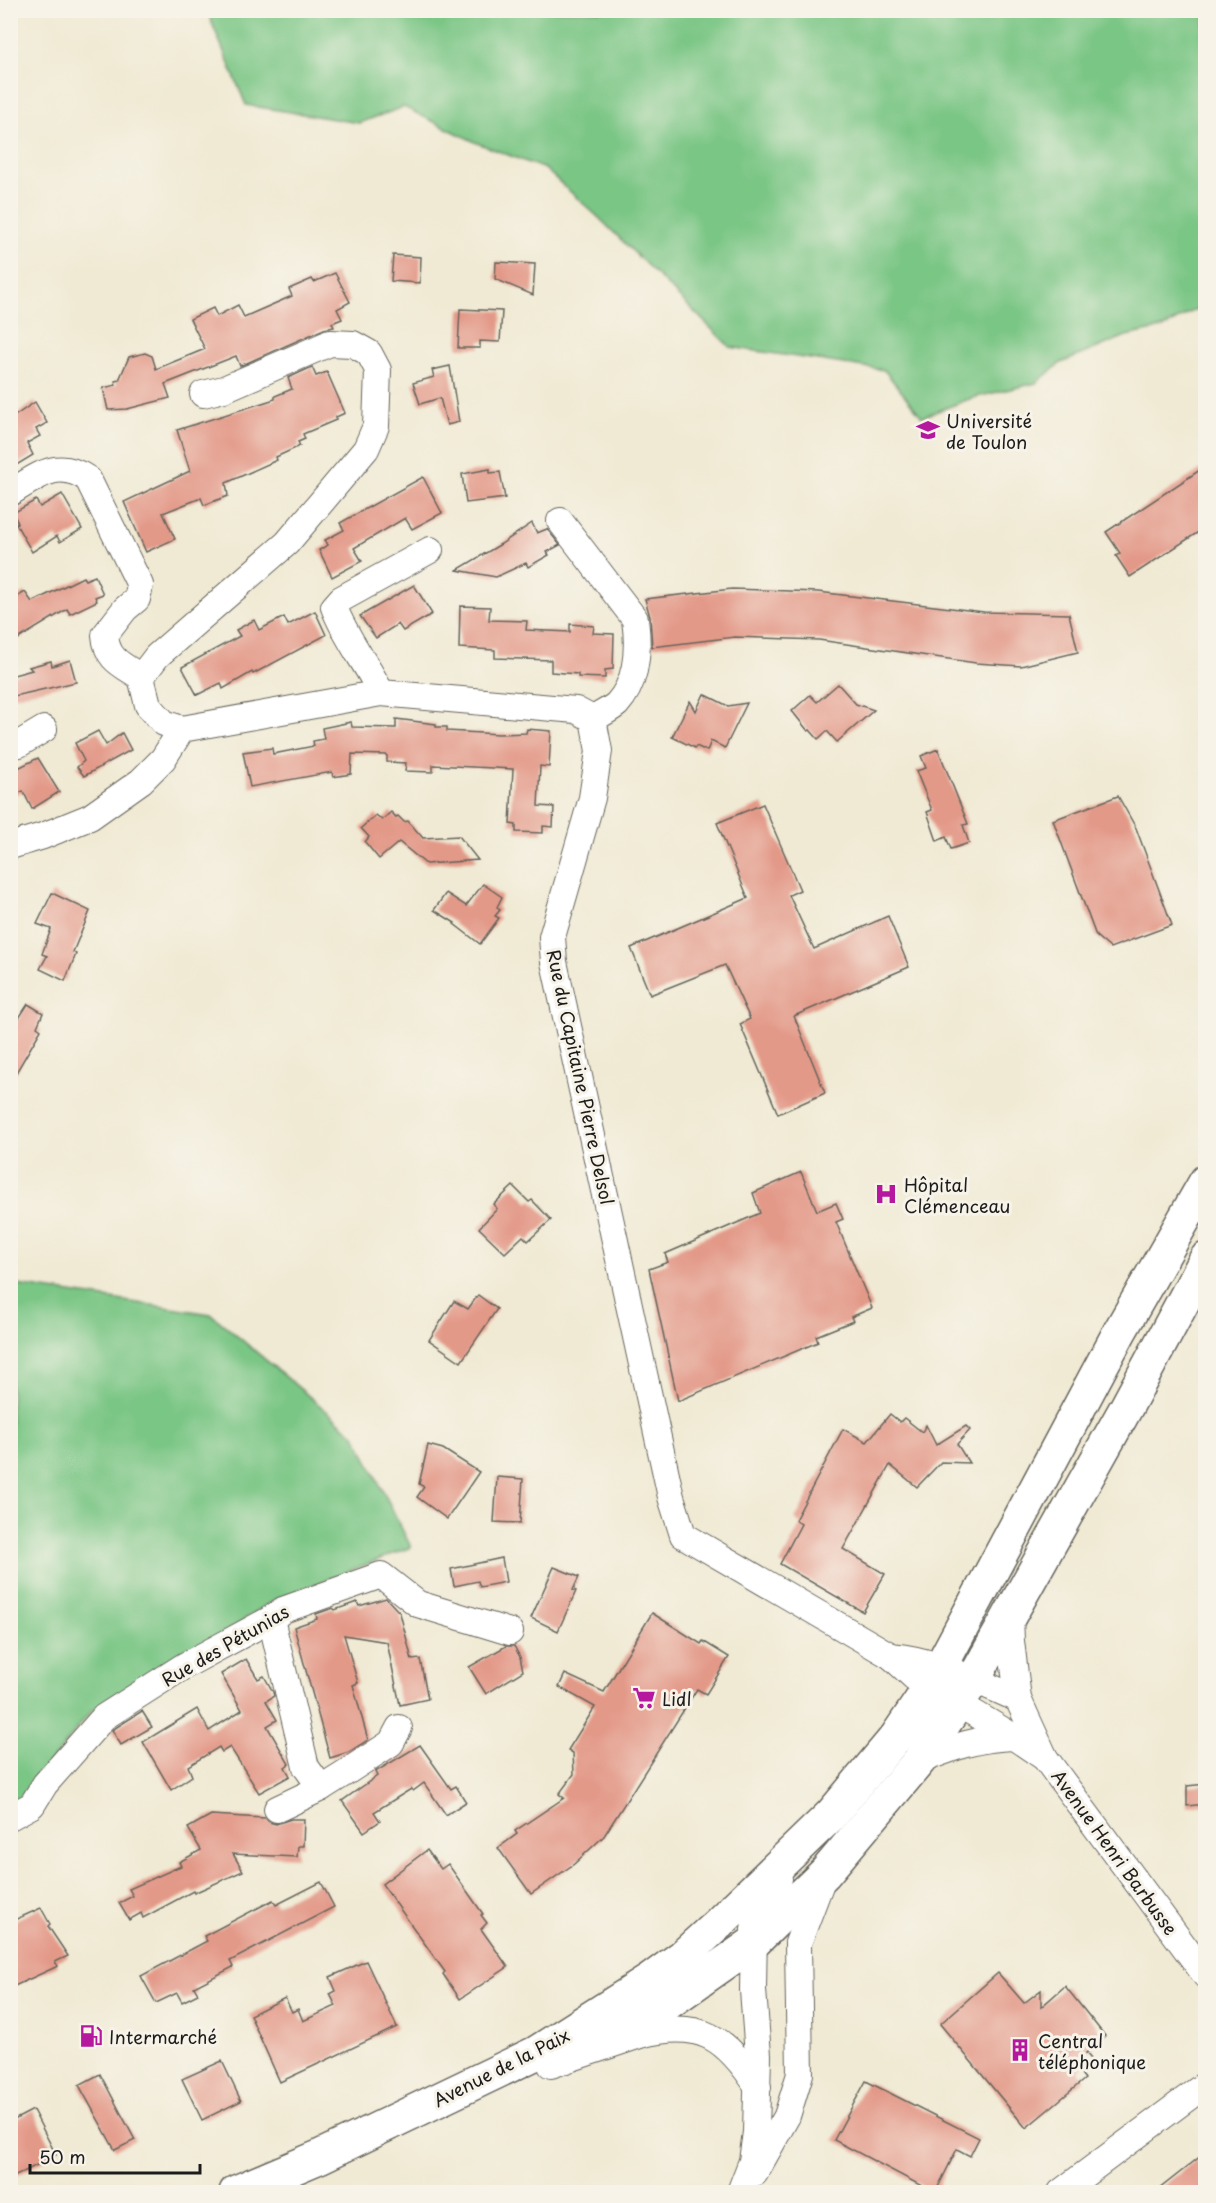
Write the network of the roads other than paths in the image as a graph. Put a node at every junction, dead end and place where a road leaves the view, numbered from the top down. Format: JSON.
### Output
{"nodes":[{"id":1,"x":203,"y":394,"type":"dead end"},
{"id":2,"x":10,"y":493,"type":"edge"},
{"id":3,"x":560,"y":521,"type":"dead end"},
{"id":4,"x":430,"y":550,"type":"dead end"},
{"id":5,"x":141,"y":677,"type":"junction"},
{"id":6,"x":381,"y":693,"type":"junction"},
{"id":7,"x":593,"y":719,"type":"junction"},
{"id":8,"x":44,"y":729,"type":"dead end"},
{"id":9,"x":182,"y":729,"type":"junction"},
{"id":10,"x":10,"y":746,"type":"edge"},
{"id":11,"x":10,"y":846,"type":"edge"},
{"id":12,"x":1206,"y":1181,"type":"edge"},
{"id":13,"x":1206,"y":1259,"type":"edge"},
{"id":14,"x":1010,"y":1616,"type":"junction"},
{"id":15,"x":271,"y":1619,"type":"junction"},
{"id":16,"x":510,"y":1632,"type":"dead end"},
{"id":17,"x":936,"y":1676,"type":"junction"},
{"id":18,"x":966,"y":1692,"type":"junction"},
{"id":19,"x":1018,"y":1699,"type":"junction"},
{"id":20,"x":399,"y":1728,"type":"dead end"},
{"id":21,"x":1014,"y":1737,"type":"junction"},
{"id":22,"x":1045,"y":1758,"type":"junction"},
{"id":23,"x":919,"y":1761,"type":"junction"},
{"id":24,"x":321,"y":1788,"type":"junction"},
{"id":25,"x":278,"y":1809,"type":"dead end"},
{"id":26,"x":831,"y":1815,"type":"junction"},
{"id":27,"x":10,"y":1817,"type":"edge"},
{"id":28,"x":825,"y":1873,"type":"junction"},
{"id":29,"x":752,"y":1944,"type":"junction"},
{"id":30,"x":1206,"y":1976,"type":"edge"},
{"id":31,"x":551,"y":2065,"type":"junction"},
{"id":32,"x":1206,"y":2084,"type":"edge"},
{"id":33,"x":758,"y":2087,"type":"junction"},
{"id":34,"x":236,"y":2193,"type":"edge"},
{"id":35,"x":288,"y":2193,"type":"edge"},
{"id":36,"x":740,"y":2193,"type":"edge"},
{"id":37,"x":1061,"y":2193,"type":"edge"}],
"edges":[{"from":1,"to":5,"type":"street"},
{"from":2,"to":5,"type":"street"},
{"from":3,"to":7,"type":"street"},
{"from":4,"to":6,"type":"street"},
{"from":5,"to":9,"type":"street"},
{"from":6,"to":7,"type":"street"},
{"from":6,"to":9,"type":"street"},
{"from":7,"to":17,"type":"street","name":"Rue du Capitaine Pierre Delsol"},
{"from":8,"to":10,"type":"street"},
{"from":9,"to":11,"type":"street"},
{"from":12,"to":17,"type":"main road","name":"Avenue de la Paix"},
{"from":13,"to":14,"type":"main road","name":"Avenue de la Paix"},
{"from":14,"to":18,"type":"main road","name":"Avenue de la Paix"},
{"from":14,"to":19,"type":"street","name":"Avenue Henri Barbusse"},
{"from":15,"to":16,"type":"street","name":"Rue des Pétunias"},
{"from":15,"to":24,"type":"street"},
{"from":15,"to":27,"type":"street","name":"Rue des Pétunias"},
{"from":17,"to":18,"type":"street","name":"Avenue Henri Barbusse"},
{"from":17,"to":26,"type":"main road","name":"Avenue de la Paix"},
{"from":18,"to":19,"type":"street"},
{"from":18,"to":21,"type":"street","name":"Avenue Henri Barbusse"},
{"from":18,"to":23,"type":"main road","name":"Avenue de la Paix"},
{"from":19,"to":22,"type":"street","name":"Avenue Henri Barbusse"},
{"from":20,"to":24,"type":"street"},
{"from":21,"to":22,"type":"street","name":"Avenue Henri Barbusse"},
{"from":21,"to":23,"type":"street"},
{"from":22,"to":30,"type":"street","name":"Avenue Henri Barbusse"},
{"from":23,"to":28,"type":"main road","name":"Avenue de la Paix"},
{"from":24,"to":25,"type":"street"},
{"from":26,"to":29,"type":"street"},
{"from":26,"to":34,"type":"main road","name":"Avenue de la Paix"},
{"from":28,"to":29,"type":"main road","name":"Avenue de la Paix"},
{"from":28,"to":36,"type":"street"},
{"from":29,"to":31,"type":"main road","name":"Avenue de la Paix"},
{"from":29,"to":33,"type":"street"},
{"from":31,"to":33,"type":"street"},
{"from":31,"to":35,"type":"main road","name":"Avenue de la Paix"},
{"from":32,"to":37,"type":"street"},
{"from":33,"to":36,"type":"street"}]}
